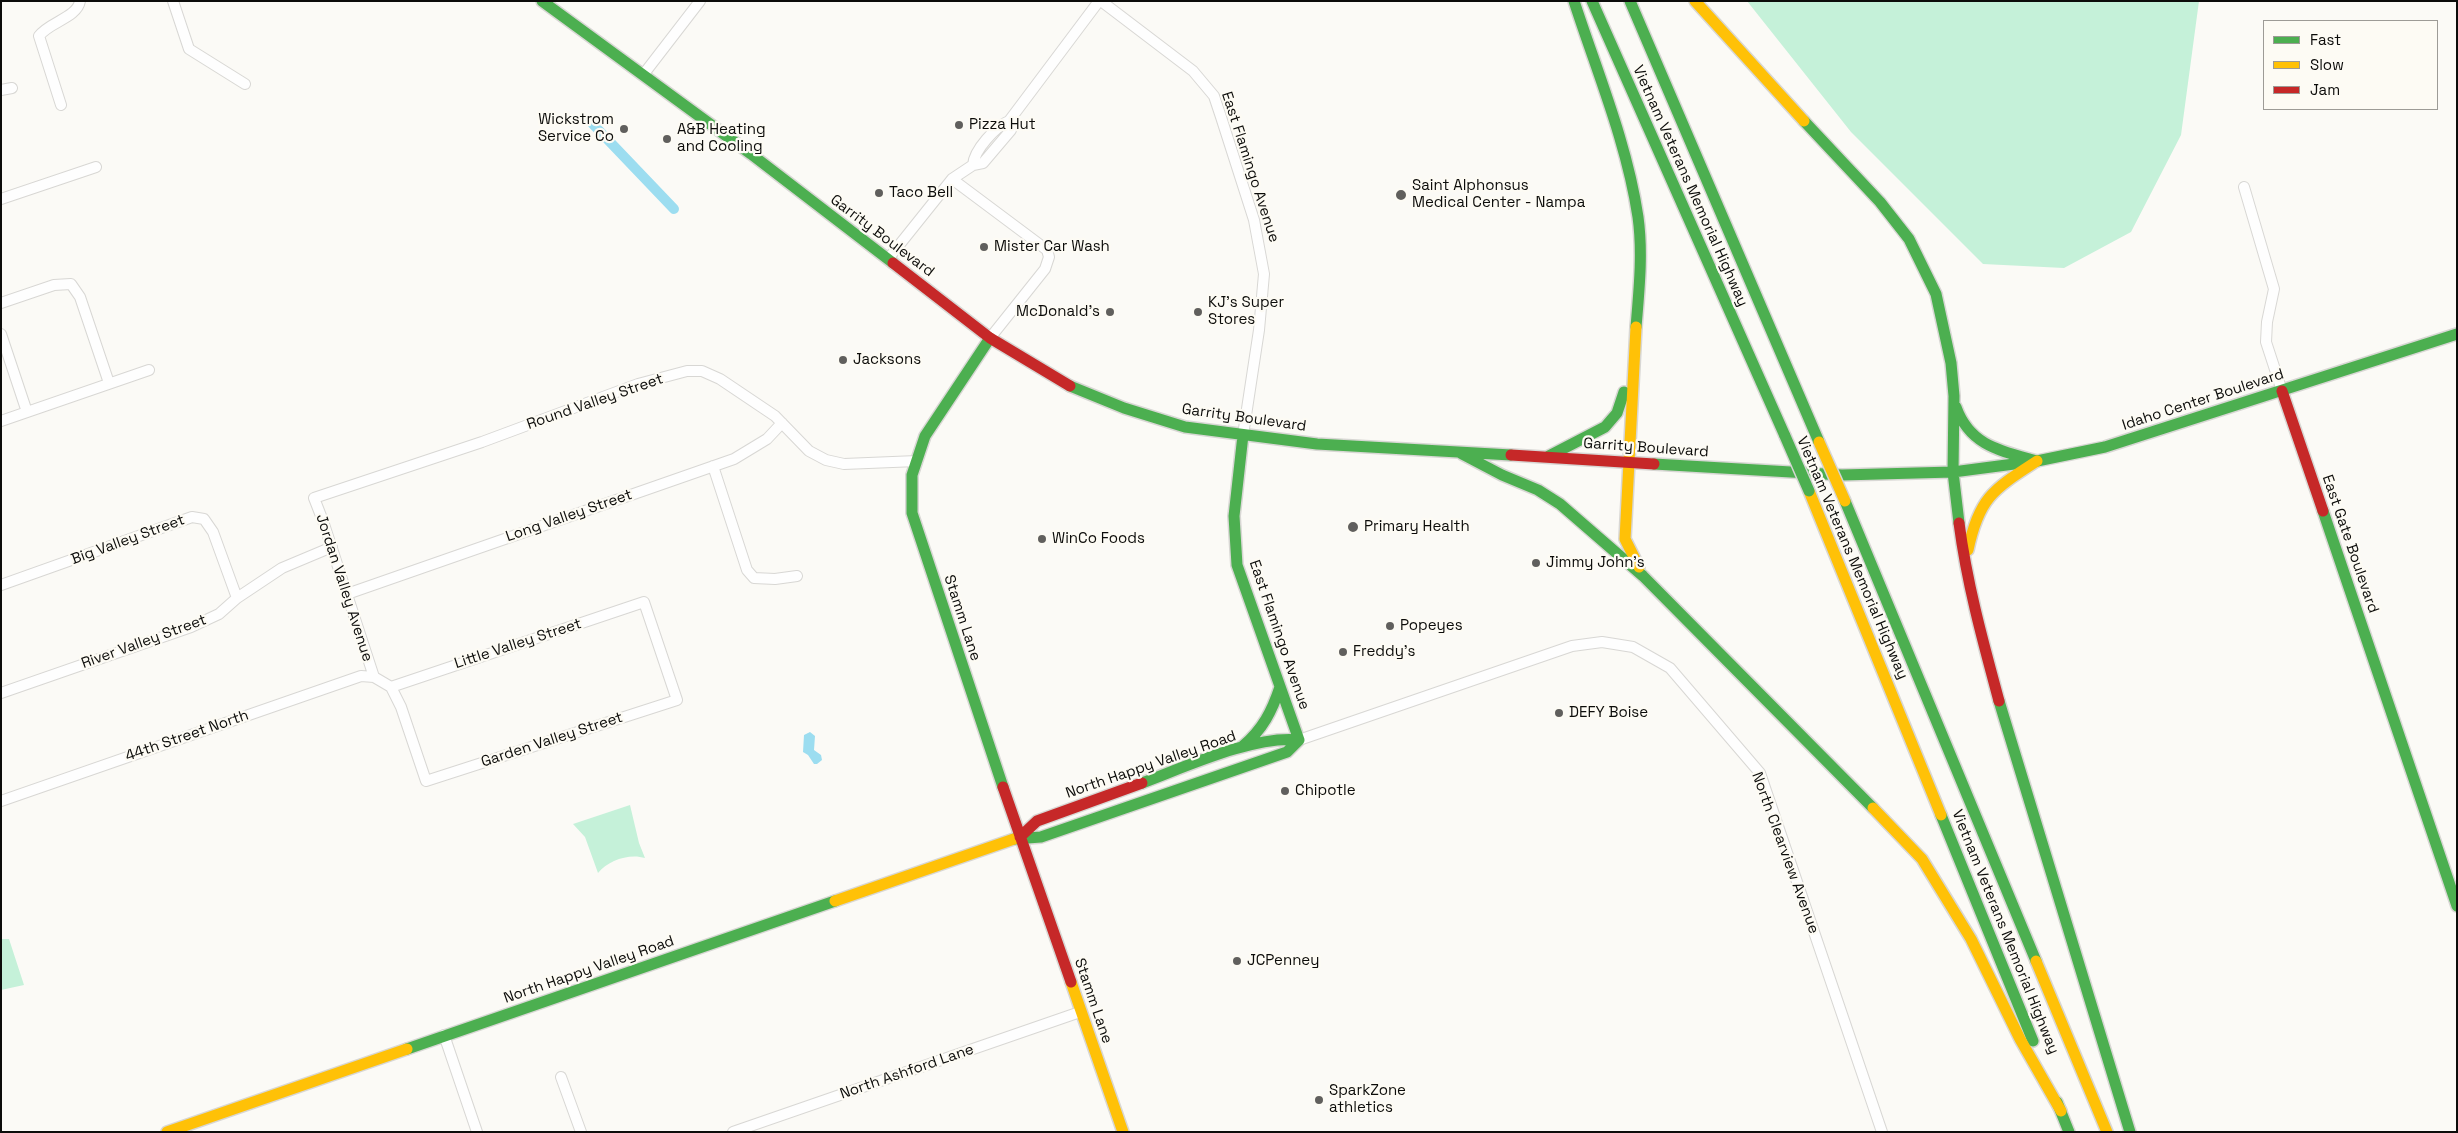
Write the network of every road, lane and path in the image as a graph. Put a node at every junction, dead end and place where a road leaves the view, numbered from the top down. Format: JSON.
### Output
{"nodes":[{"id":1,"x":80,"y":1,"type":"edge"},
{"id":2,"x":173,"y":1,"type":"edge"},
{"id":3,"x":542,"y":1,"type":"edge"},
{"id":4,"x":700,"y":1,"type":"edge"},
{"id":5,"x":1100,"y":1,"type":"edge"},
{"id":6,"x":1574,"y":1,"type":"edge"},
{"id":7,"x":1592,"y":1,"type":"edge"},
{"id":8,"x":1630,"y":1,"type":"edge"},
{"id":9,"x":1695,"y":1,"type":"edge"},
{"id":10,"x":643,"y":75,"type":"junction"},
{"id":11,"x":245,"y":84,"type":"dead end"},
{"id":12,"x":12,"y":88,"type":"dead end"},
{"id":13,"x":1,"y":90,"type":"edge"},
{"id":14,"x":61,"y":105,"type":"dead end"},
{"id":15,"x":96,"y":167,"type":"dead end"},
{"id":16,"x":952,"y":179,"type":"junction"},
{"id":17,"x":2244,"y":187,"type":"dead end"},
{"id":18,"x":1,"y":200,"type":"edge"},
{"id":19,"x":888,"y":259,"type":"junction"},
{"id":20,"x":1,"y":303,"type":"edge"},
{"id":21,"x":1,"y":334,"type":"edge"},
{"id":22,"x":2457,"y":334,"type":"edge"},
{"id":23,"x":990,"y":338,"type":"junction"},
{"id":24,"x":1632,"y":368,"type":"junction"},
{"id":25,"x":149,"y":370,"type":"dead end"},
{"id":26,"x":109,"y":383,"type":"junction"},
{"id":27,"x":2282,"y":391,"type":"junction"},
{"id":28,"x":1954,"y":396,"type":"junction"},
{"id":29,"x":27,"y":412,"type":"junction"},
{"id":30,"x":1,"y":421,"type":"edge"},
{"id":31,"x":782,"y":423,"type":"junction"},
{"id":32,"x":1243,"y":434,"type":"junction"},
{"id":33,"x":1462,"y":454,"type":"junction"},
{"id":34,"x":1549,"y":456,"type":"junction"},
{"id":35,"x":917,"y":461,"type":"junction"},
{"id":36,"x":2037,"y":461,"type":"junction"},
{"id":37,"x":1628,"y":463,"type":"junction"},
{"id":38,"x":713,"y":466,"type":"junction"},
{"id":39,"x":1953,"y":472,"type":"junction"},
{"id":40,"x":314,"y":498,"type":"joint"},
{"id":41,"x":332,"y":547,"type":"junction"},
{"id":42,"x":1964,"y":568,"type":"junction"},
{"id":43,"x":797,"y":576,"type":"dead end"},
{"id":44,"x":1643,"y":576,"type":"junction"},
{"id":45,"x":1,"y":585,"type":"edge"},
{"id":46,"x":347,"y":594,"type":"junction"},
{"id":47,"x":237,"y":598,"type":"junction"},
{"id":48,"x":1572,"y":646,"type":"joint"},
{"id":49,"x":374,"y":677,"type":"junction"},
{"id":50,"x":391,"y":686,"type":"junction"},
{"id":51,"x":1280,"y":687,"type":"junction"},
{"id":52,"x":1,"y":693,"type":"edge"},
{"id":53,"x":677,"y":700,"type":"joint"},
{"id":54,"x":1299,"y":740,"type":"junction"},
{"id":55,"x":1241,"y":748,"type":"junction"},
{"id":56,"x":1,"y":801,"type":"edge"},
{"id":57,"x":1020,"y":837,"type":"junction"},
{"id":58,"x":2456,"y":899,"type":"edge"},
{"id":59,"x":1080,"y":1012,"type":"junction"},
{"id":60,"x":444,"y":1035,"type":"junction"},
{"id":61,"x":561,"y":1077,"type":"dead end"},
{"id":62,"x":2061,"y":1111,"type":"junction"},
{"id":63,"x":168,"y":1132,"type":"edge"},
{"id":64,"x":477,"y":1132,"type":"edge"},
{"id":65,"x":581,"y":1132,"type":"edge"},
{"id":66,"x":732,"y":1132,"type":"edge"},
{"id":67,"x":1123,"y":1132,"type":"edge"},
{"id":68,"x":1882,"y":1132,"type":"edge"},
{"id":69,"x":2069,"y":1132,"type":"edge"},
{"id":70,"x":2107,"y":1132,"type":"edge"},
{"id":71,"x":2130,"y":1132,"type":"edge"}],
"edges":[{"from":1,"to":14,"type":"street"},
{"from":2,"to":11,"type":"street"},
{"from":3,"to":10,"type":"main road","name":"Garrity Boulevard"},
{"from":4,"to":10,"type":"street"},
{"from":5,"to":16,"type":"street"},
{"from":5,"to":32,"type":"street","name":"East Flamingo Avenue"},
{"from":6,"to":24,"type":"main road"},
{"from":7,"to":62,"type":"main road","name":"Vietnam Veterans Memorial Highway","bridge":true},
{"from":8,"to":70,"type":"main road","name":"Vietnam Veterans Memorial Highway","bridge":true},
{"from":9,"to":28,"type":"main road"},
{"from":10,"to":19,"type":"main road","name":"Garrity Boulevard"},
{"from":12,"to":13,"type":"street"},
{"from":15,"to":18,"type":"street"},
{"from":16,"to":19,"type":"street"},
{"from":16,"to":23,"type":"street","name":"Stamm Lane"},
{"from":17,"to":27,"type":"street","name":"East Gate Boulevard"},
{"from":19,"to":23,"type":"main road","name":"Garrity Boulevard"},
{"from":20,"to":26,"type":"street"},
{"from":21,"to":29,"type":"street"},
{"from":22,"to":27,"type":"main road","name":"Idaho Center Boulevard"},
{"from":23,"to":32,"type":"main road","name":"Garrity Boulevard"},
{"from":23,"to":35,"type":"main road","name":"Stamm Lane"},
{"from":24,"to":34,"type":"main road"},
{"from":24,"to":37,"type":"main road"},
{"from":25,"to":26,"type":"street"},
{"from":26,"to":29,"type":"street"},
{"from":27,"to":36,"type":"main road","name":"Idaho Center Boulevard"},
{"from":27,"to":58,"type":"main road","name":"East Gate Boulevard"},
{"from":28,"to":36,"type":"main road"},
{"from":28,"to":39,"type":"main road"},
{"from":29,"to":30,"type":"street"},
{"from":31,"to":35,"type":"street","name":"Round Valley Street"},
{"from":31,"to":38,"type":"street","name":"Long Valley Street"},
{"from":31,"to":40,"type":"street","name":"Round Valley Street"},
{"from":32,"to":33,"type":"main road","name":"Garrity Boulevard"},
{"from":32,"to":51,"type":"main road","name":"East Flamingo Avenue"},
{"from":33,"to":34,"type":"main road","name":"Garrity Boulevard"},
{"from":33,"to":44,"type":"main road"},
{"from":34,"to":37,"type":"main road","name":"Garrity Boulevard"},
{"from":35,"to":57,"type":"main road","name":"Stamm Lane"},
{"from":36,"to":39,"type":"main road","name":"Idaho Center Boulevard"},
{"from":36,"to":42,"type":"main road"},
{"from":37,"to":39,"type":"main road","name":"Garrity Boulevard"},
{"from":37,"to":44,"type":"main road"},
{"from":38,"to":43,"type":"street"},
{"from":38,"to":46,"type":"street","name":"Long Valley Street"},
{"from":39,"to":42,"type":"main road"},
{"from":40,"to":41,"type":"street","name":"Jordan Valley Avenue"},
{"from":41,"to":46,"type":"street","name":"Jordan Valley Avenue"},
{"from":41,"to":47,"type":"street","name":"River Valley Street"},
{"from":42,"to":71,"type":"main road"},
{"from":44,"to":62,"type":"main road"},
{"from":45,"to":47,"type":"street","name":"Big Valley Street"},
{"from":46,"to":49,"type":"street","name":"Jordan Valley Avenue"},
{"from":47,"to":52,"type":"street","name":"River Valley Street"},
{"from":48,"to":54,"type":"street","name":"North Happy Valley Road"},
{"from":48,"to":68,"type":"street","name":"North Clearview Avenue"},
{"from":49,"to":50,"type":"street","name":"Jordan Valley Avenue"},
{"from":49,"to":56,"type":"street","name":"44th Street North"},
{"from":50,"to":53,"type":"street","name":"Garden Valley Street"},
{"from":50,"to":53,"type":"street","name":"Little Valley Street"},
{"from":51,"to":54,"type":"main road","name":"East Flamingo Avenue"},
{"from":51,"to":55,"type":"main road"},
{"from":54,"to":55,"type":"main road","name":"North Happy Valley Road"},
{"from":54,"to":57,"type":"main road","name":"North Happy Valley Road"},
{"from":55,"to":57,"type":"main road","name":"North Happy Valley Road"},
{"from":57,"to":59,"type":"main road","name":"Stamm Lane"},
{"from":57,"to":60,"type":"main road","name":"North Happy Valley Road"},
{"from":59,"to":66,"type":"street","name":"North Ashford Lane"},
{"from":59,"to":67,"type":"main road","name":"Stamm Lane"},
{"from":60,"to":63,"type":"main road","name":"North Happy Valley Road"},
{"from":60,"to":64,"type":"street"},
{"from":61,"to":65,"type":"street"},
{"from":62,"to":69,"type":"main road","name":"Vietnam Veterans Memorial Highway"}]}
